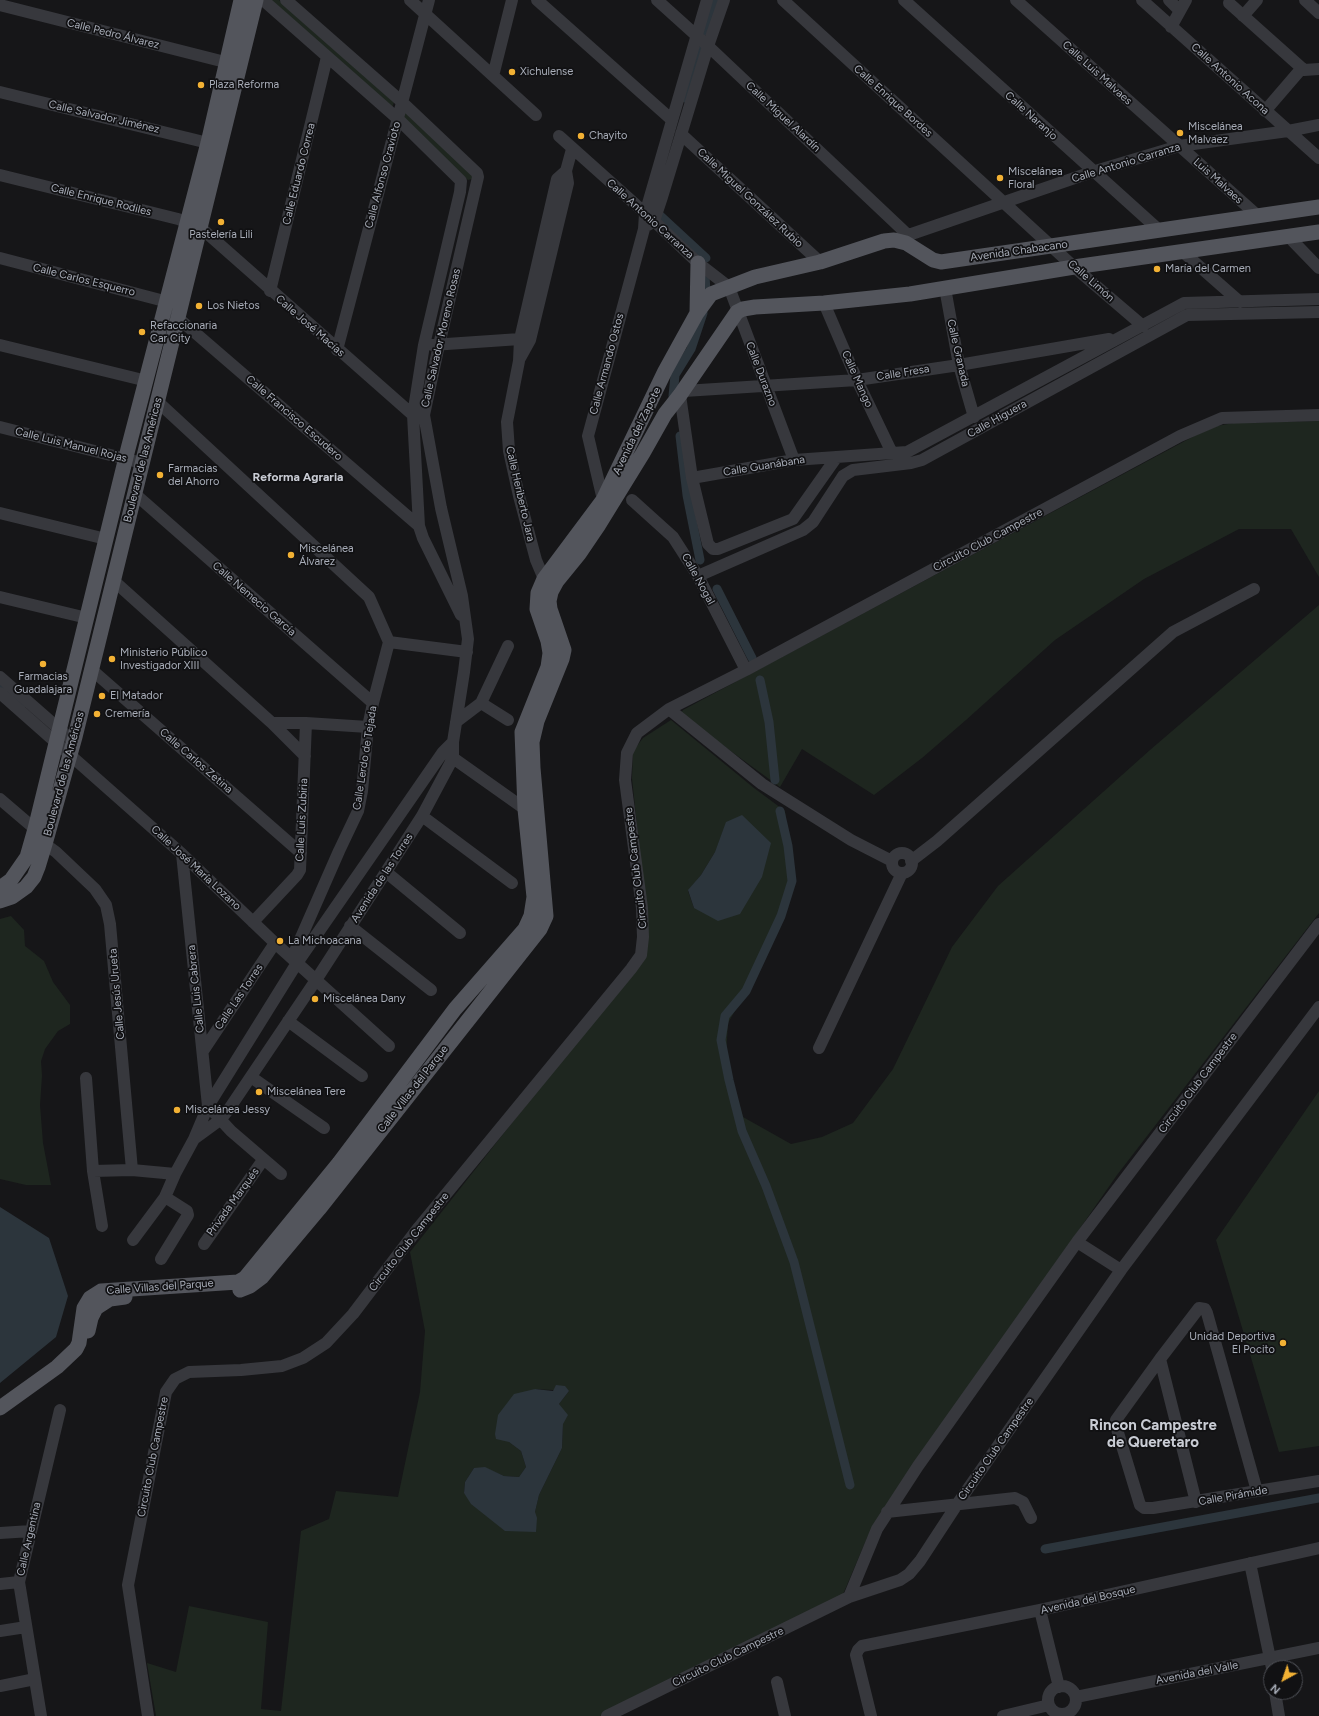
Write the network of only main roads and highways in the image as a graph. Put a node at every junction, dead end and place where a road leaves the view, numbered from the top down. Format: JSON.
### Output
{"nodes":[{"id":1,"x":241,"y":0,"type":"edge"},
{"id":2,"x":256,"y":0,"type":"edge"},
{"id":3,"x":1319,"y":207,"type":"edge"},
{"id":4,"x":194,"y":225,"type":"junction"},
{"id":5,"x":1319,"y":232,"type":"edge"},
{"id":6,"x":698,"y":264,"type":"road end"},
{"id":7,"x":729,"y":287,"type":"joint"},
{"id":8,"x":697,"y":313,"type":"junction"},
{"id":9,"x":551,"y":580,"type":"junction"},
{"id":10,"x":0,"y":888,"type":"edge"},
{"id":11,"x":0,"y":901,"type":"edge"},
{"id":12,"x":21,"y":1396,"type":"junction"},
{"id":13,"x":0,"y":1408,"type":"edge"},
{"id":14,"x":0,"y":1415,"type":"edge"}],
"edges":[{"from":1,"to":4,"type":"main road","name":"Boulevard de las Américas"},
{"from":2,"to":4,"type":"main road","name":"Boulevard de las Américas"},
{"from":3,"to":7,"type":"main road","name":"Avenida Chabacano"},
{"from":4,"to":10,"type":"main road","name":"Boulevard de las Américas"},
{"from":4,"to":11,"type":"main road","name":"Boulevard de las Américas"},
{"from":5,"to":9,"type":"main road","name":"Avenida del Zapote"},
{"from":6,"to":8,"type":"main road"},
{"from":7,"to":8,"type":"main road","name":"Avenida del Zapote"},
{"from":8,"to":9,"type":"main road","name":"Avenida del Zapote"},
{"from":9,"to":12,"type":"main road","name":"Calle Villas del Parque"},
{"from":9,"to":12,"type":"main road","name":"Calle Villas del Parque"},
{"from":12,"to":13,"type":"main road","name":"Calle Villas del Parque"},
{"from":12,"to":14,"type":"main road","name":"Calle Villas del Parque"}]}
